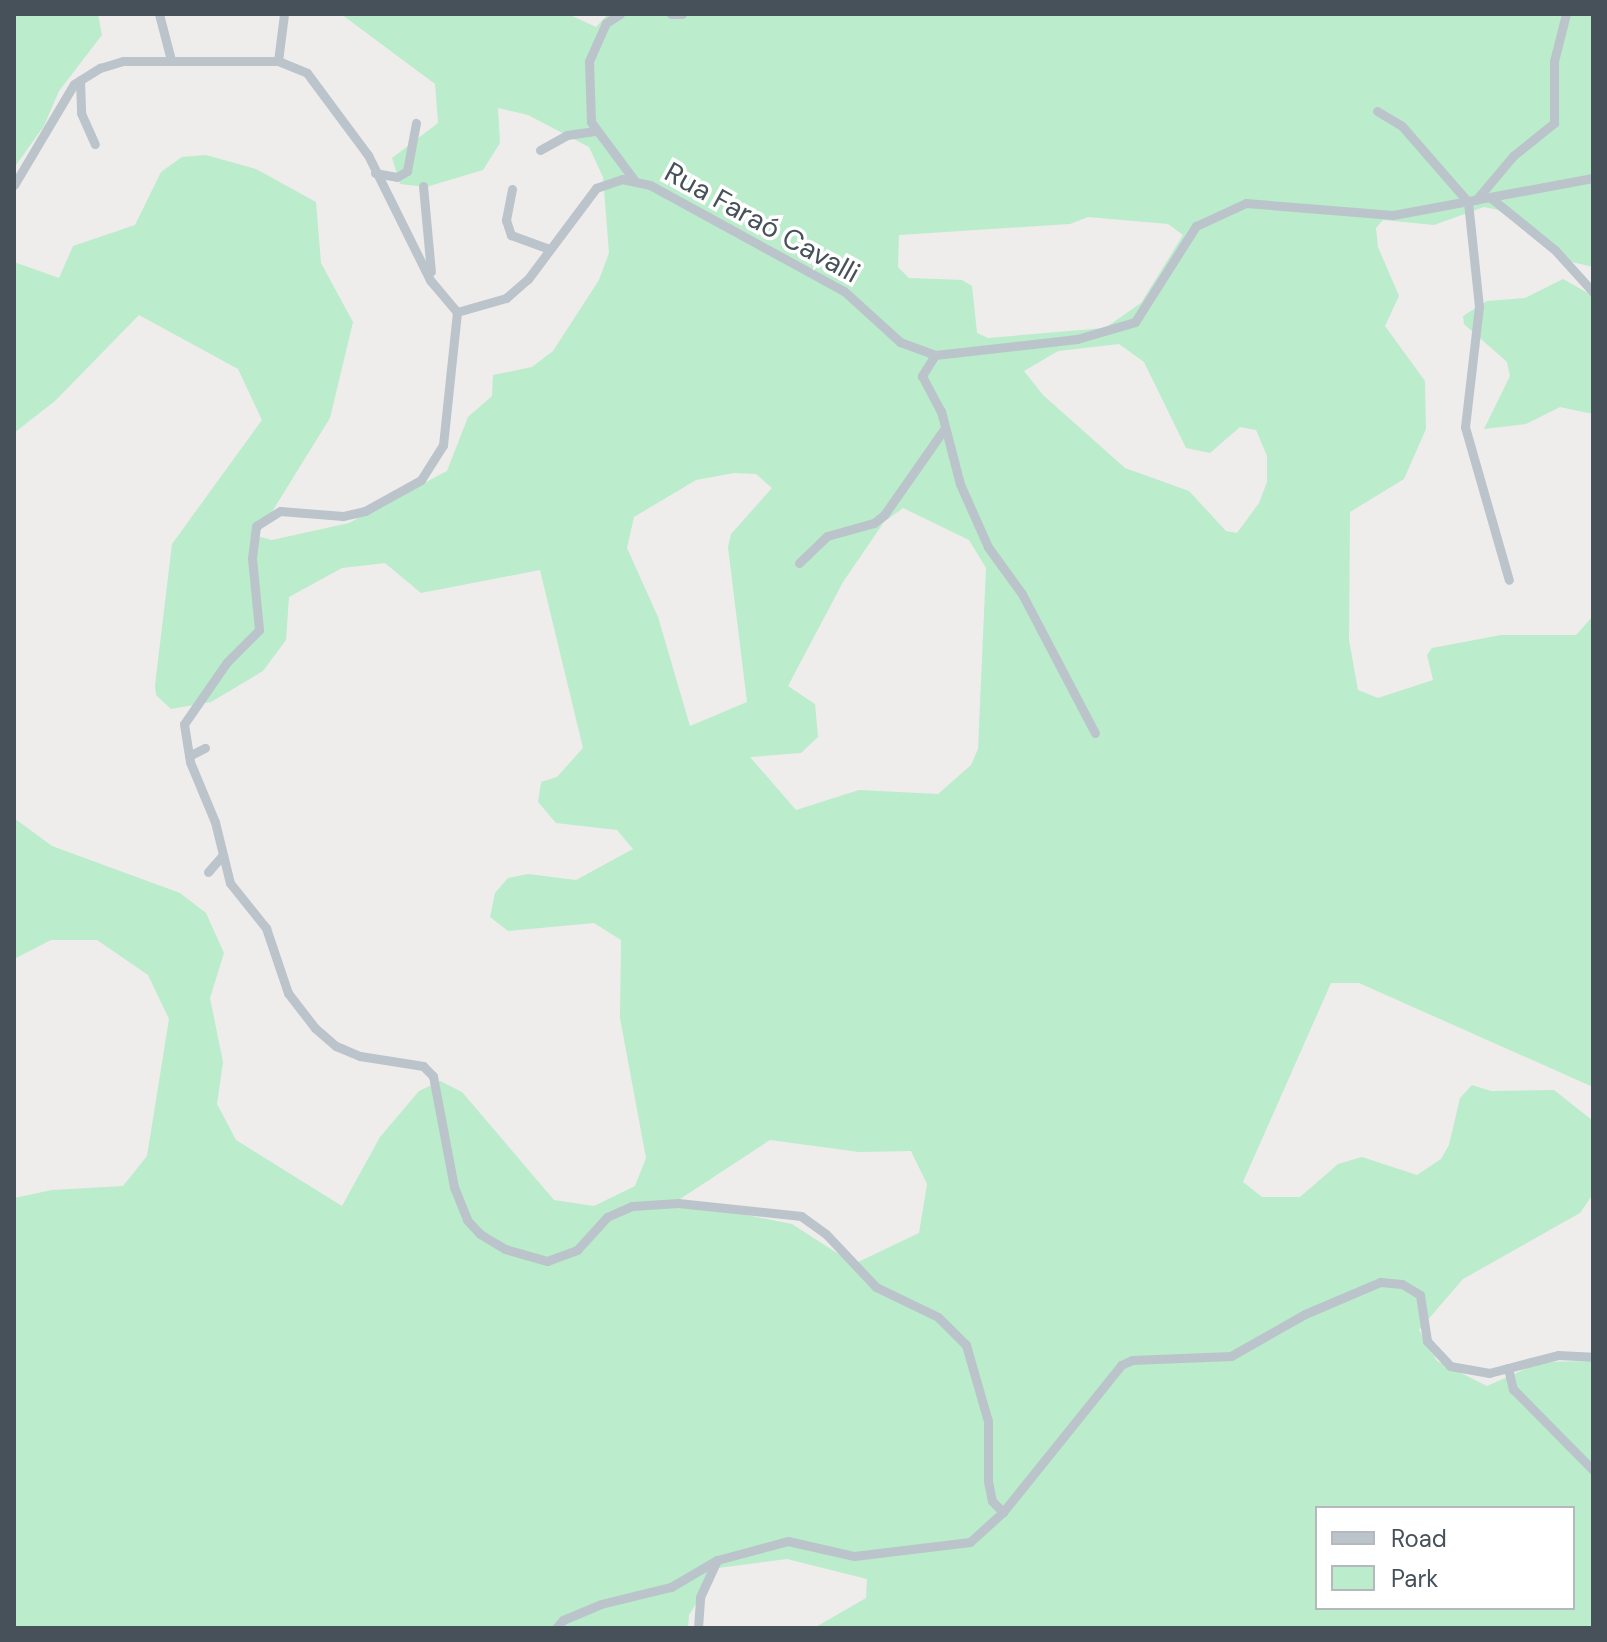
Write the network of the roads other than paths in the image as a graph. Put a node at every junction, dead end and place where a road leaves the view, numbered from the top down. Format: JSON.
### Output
{"nodes":[{"id":1,"x":159,"y":14,"type":"edge"},
{"id":2,"x":284,"y":14,"type":"edge"},
{"id":3,"x":620,"y":14,"type":"edge"},
{"id":4,"x":671,"y":14,"type":"edge"},
{"id":5,"x":682,"y":14,"type":"edge"},
{"id":6,"x":1566,"y":14,"type":"edge"},
{"id":7,"x":171,"y":60,"type":"junction"},
{"id":8,"x":278,"y":61,"type":"junction"},
{"id":9,"x":80,"y":79,"type":"junction"},
{"id":10,"x":1377,"y":111,"type":"dead end"},
{"id":11,"x":416,"y":123,"type":"dead end"},
{"id":12,"x":597,"y":131,"type":"junction"},
{"id":13,"x":95,"y":144,"type":"dead end"},
{"id":14,"x":540,"y":150,"type":"dead end"},
{"id":15,"x":375,"y":173,"type":"junction"},
{"id":16,"x":1593,"y":178,"type":"edge"},
{"id":17,"x":634,"y":180,"type":"junction"},
{"id":18,"x":14,"y":185,"type":"edge"},
{"id":19,"x":423,"y":186,"type":"dead end"},
{"id":20,"x":512,"y":189,"type":"dead end"},
{"id":21,"x":1491,"y":198,"type":"junction"},
{"id":22,"x":1472,"y":201,"type":"junction"},
{"id":23,"x":549,"y":249,"type":"junction"},
{"id":24,"x":434,"y":287,"type":"junction"},
{"id":25,"x":1593,"y":292,"type":"edge"},
{"id":26,"x":457,"y":312,"type":"junction"},
{"id":27,"x":935,"y":355,"type":"junction"},
{"id":28,"x":945,"y":428,"type":"junction"},
{"id":29,"x":799,"y":563,"type":"dead end"},
{"id":30,"x":1509,"y":580,"type":"dead end"},
{"id":31,"x":1095,"y":733,"type":"dead end"},
{"id":32,"x":205,"y":748,"type":"dead end"},
{"id":33,"x":189,"y":756,"type":"junction"},
{"id":34,"x":222,"y":856,"type":"junction"},
{"id":35,"x":208,"y":872,"type":"dead end"},
{"id":36,"x":1593,"y":1357,"type":"edge"},
{"id":37,"x":1508,"y":1368,"type":"junction"},
{"id":38,"x":1593,"y":1470,"type":"edge"},
{"id":39,"x":1003,"y":1512,"type":"junction"},
{"id":40,"x":717,"y":1560,"type":"junction"},
{"id":41,"x":556,"y":1628,"type":"edge"},
{"id":42,"x":698,"y":1628,"type":"edge"}],
"edges":[{"from":1,"to":7,"type":"street"},
{"from":2,"to":8,"type":"street"},
{"from":3,"to":12,"type":"street"},
{"from":4,"to":5,"type":"street"},
{"from":6,"to":22,"type":"street"},
{"from":7,"to":8,"type":"street"},
{"from":7,"to":9,"type":"street"},
{"from":8,"to":15,"type":"street"},
{"from":9,"to":13,"type":"street"},
{"from":9,"to":18,"type":"street"},
{"from":10,"to":22,"type":"street"},
{"from":11,"to":15,"type":"street"},
{"from":12,"to":14,"type":"street"},
{"from":12,"to":17,"type":"street"},
{"from":15,"to":24,"type":"street"},
{"from":16,"to":21,"type":"street","name":"Rua Faraó Cavalli"},
{"from":17,"to":23,"type":"street","name":"Rua Faraó Cavalli"},
{"from":17,"to":27,"type":"street","name":"Rua Faraó Cavalli"},
{"from":19,"to":24,"type":"street"},
{"from":20,"to":23,"type":"street"},
{"from":21,"to":22,"type":"street","name":"Rua Faraó Cavalli"},
{"from":21,"to":25,"type":"street"},
{"from":22,"to":27,"type":"street","name":"Rua Faraó Cavalli"},
{"from":22,"to":30,"type":"street"},
{"from":23,"to":26,"type":"street","name":"Rua Faraó Cavalli"},
{"from":24,"to":26,"type":"street"},
{"from":26,"to":33,"type":"street"},
{"from":27,"to":28,"type":"street"},
{"from":28,"to":29,"type":"street"},
{"from":28,"to":31,"type":"street"},
{"from":32,"to":33,"type":"street"},
{"from":33,"to":34,"type":"street"},
{"from":34,"to":35,"type":"street"},
{"from":34,"to":39,"type":"street"},
{"from":36,"to":37,"type":"street"},
{"from":37,"to":38,"type":"street"},
{"from":37,"to":39,"type":"street"},
{"from":39,"to":40,"type":"street"},
{"from":40,"to":41,"type":"street"},
{"from":40,"to":42,"type":"street"}]}
